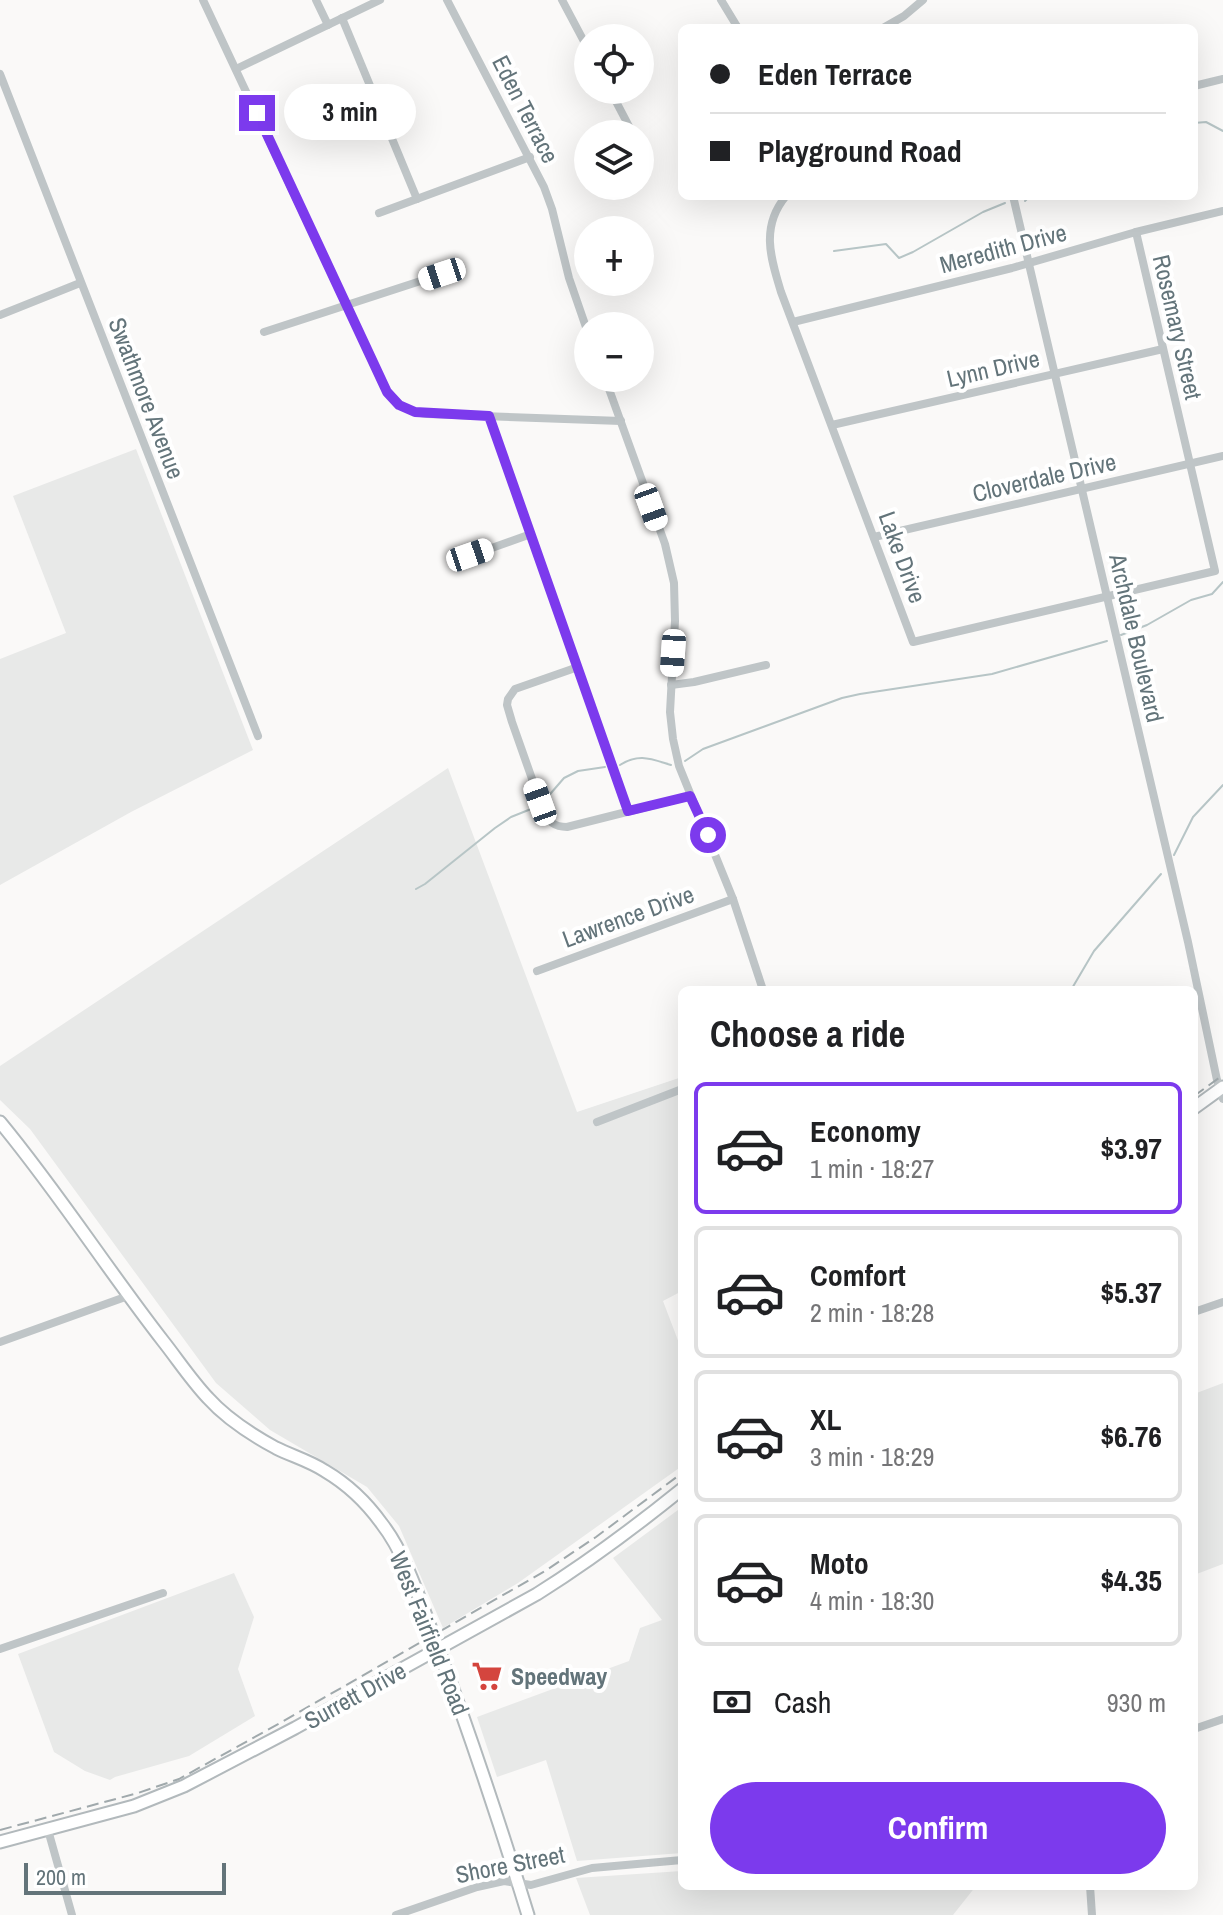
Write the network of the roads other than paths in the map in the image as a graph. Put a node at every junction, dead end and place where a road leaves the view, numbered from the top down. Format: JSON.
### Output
{"nodes":[{"id":1,"x":203,"y":0,"type":"edge"},
{"id":2,"x":316,"y":0,"type":"edge"},
{"id":3,"x":380,"y":0,"type":"edge"},
{"id":4,"x":447,"y":0,"type":"edge"},
{"id":5,"x":562,"y":0,"type":"edge"},
{"id":6,"x":721,"y":0,"type":"edge"},
{"id":7,"x":923,"y":0,"type":"edge"},
{"id":8,"x":342,"y":18,"type":"junction"},
{"id":9,"x":575,"y":24,"type":"edge"},
{"id":10,"x":736,"y":24,"type":"edge"},
{"id":11,"x":890,"y":24,"type":"edge"},
{"id":12,"x":328,"y":25,"type":"junction"},
{"id":13,"x":236,"y":69,"type":"junction"},
{"id":14,"x":0,"y":74,"type":"edge"},
{"id":15,"x":1223,"y":79,"type":"edge"},
{"id":16,"x":1198,"y":85,"type":"edge"},
{"id":17,"x":530,"y":157,"type":"junction"},
{"id":18,"x":417,"y":199,"type":"junction"},
{"id":19,"x":783,"y":200,"type":"edge"},
{"id":20,"x":1014,"y":200,"type":"edge"},
{"id":21,"x":1223,"y":211,"type":"edge"},
{"id":22,"x":379,"y":213,"type":"dead end"},
{"id":23,"x":1136,"y":232,"type":"junction"},
{"id":24,"x":1029,"y":262,"type":"junction"},
{"id":25,"x":442,"y":274,"type":"dead end"},
{"id":26,"x":80,"y":283,"type":"junction"},
{"id":27,"x":347,"y":305,"type":"junction"},
{"id":28,"x":581,"y":312,"type":"edge"},
{"id":29,"x":0,"y":315,"type":"edge"},
{"id":30,"x":793,"y":322,"type":"junction"},
{"id":31,"x":264,"y":332,"type":"dead end"},
{"id":32,"x":1163,"y":349,"type":"junction"},
{"id":33,"x":1055,"y":374,"type":"junction"},
{"id":34,"x":610,"y":392,"type":"edge"},
{"id":35,"x":489,"y":416,"type":"junction"},
{"id":36,"x":621,"y":421,"type":"junction"},
{"id":37,"x":832,"y":425,"type":"junction"},
{"id":38,"x":1223,"y":456,"type":"edge"},
{"id":39,"x":1190,"y":464,"type":"junction"},
{"id":40,"x":1082,"y":489,"type":"junction"},
{"id":41,"x":531,"y":534,"type":"junction"},
{"id":42,"x":874,"y":537,"type":"junction"},
{"id":43,"x":458,"y":560,"type":"dead end"},
{"id":44,"x":1215,"y":571,"type":"joint"},
{"id":45,"x":1107,"y":596,"type":"junction"},
{"id":46,"x":766,"y":665,"type":"dead end"},
{"id":47,"x":578,"y":667,"type":"junction"},
{"id":48,"x":671,"y":685,"type":"junction"},
{"id":49,"x":258,"y":736,"type":"dead end"},
{"id":50,"x":690,"y":796,"type":"junction"},
{"id":51,"x":628,"y":811,"type":"junction"},
{"id":52,"x":733,"y":899,"type":"junction"},
{"id":53,"x":537,"y":971,"type":"dead end"},
{"id":54,"x":762,"y":986,"type":"edge"},
{"id":55,"x":678,"y":1091,"type":"edge"},
{"id":56,"x":1222,"y":1092,"type":"edge"},
{"id":57,"x":1198,"y":1106,"type":"edge"},
{"id":58,"x":0,"y":1122,"type":"edge"},
{"id":59,"x":597,"y":1122,"type":"dead end"},
{"id":60,"x":128,"y":1296,"type":"junction"},
{"id":61,"x":1223,"y":1302,"type":"edge"},
{"id":62,"x":1198,"y":1311,"type":"edge"},
{"id":63,"x":0,"y":1342,"type":"edge"},
{"id":64,"x":678,"y":1492,"type":"edge"},
{"id":65,"x":163,"y":1593,"type":"dead end"},
{"id":66,"x":0,"y":1649,"type":"edge"},
{"id":67,"x":438,"y":1649,"type":"junction"},
{"id":68,"x":1223,"y":1719,"type":"edge"},
{"id":69,"x":1198,"y":1728,"type":"edge"},
{"id":70,"x":48,"y":1830,"type":"junction"},
{"id":71,"x":0,"y":1842,"type":"edge"},
{"id":72,"x":678,"y":1860,"type":"edge"},
{"id":73,"x":518,"y":1883,"type":"junction"},
{"id":74,"x":1090,"y":1890,"type":"edge"},
{"id":75,"x":72,"y":1915,"type":"edge"},
{"id":76,"x":396,"y":1915,"type":"edge"},
{"id":77,"x":528,"y":1915,"type":"edge"},
{"id":78,"x":1092,"y":1915,"type":"edge"}],
"edges":[{"from":1,"to":13,"type":"street"},
{"from":2,"to":12,"type":"street"},
{"from":3,"to":8,"type":"street"},
{"from":4,"to":17,"type":"street","name":"Eden Terrace"},
{"from":5,"to":9,"type":"street"},
{"from":6,"to":10,"type":"street"},
{"from":7,"to":11,"type":"street"},
{"from":8,"to":12,"type":"street"},
{"from":8,"to":18,"type":"street"},
{"from":12,"to":13,"type":"street"},
{"from":13,"to":27,"type":"street"},
{"from":14,"to":26,"type":"street","name":"Swathmore Avenue"},
{"from":15,"to":16,"type":"street"},
{"from":17,"to":18,"type":"street"},
{"from":17,"to":28,"type":"street","name":"Eden Terrace"},
{"from":18,"to":22,"type":"street"},
{"from":19,"to":30,"type":"street","name":"Lake Drive"},
{"from":20,"to":24,"type":"street","name":"Archdale Boulevard"},
{"from":21,"to":23,"type":"street","name":"Meredith Drive"},
{"from":23,"to":24,"type":"street","name":"Meredith Drive"},
{"from":23,"to":32,"type":"street","name":"Rosemary Street"},
{"from":24,"to":30,"type":"street","name":"Meredith Drive"},
{"from":24,"to":33,"type":"street","name":"Archdale Boulevard"},
{"from":25,"to":27,"type":"street"},
{"from":26,"to":29,"type":"street"},
{"from":26,"to":49,"type":"street","name":"Swathmore Avenue"},
{"from":27,"to":31,"type":"street"},
{"from":27,"to":35,"type":"street"},
{"from":30,"to":37,"type":"street","name":"Lake Drive"},
{"from":32,"to":33,"type":"street","name":"Lynn Drive"},
{"from":32,"to":39,"type":"street","name":"Rosemary Street"},
{"from":33,"to":37,"type":"street","name":"Lynn Drive"},
{"from":33,"to":40,"type":"street","name":"Archdale Boulevard"},
{"from":34,"to":36,"type":"street"},
{"from":35,"to":36,"type":"street"},
{"from":35,"to":41,"type":"street"},
{"from":36,"to":48,"type":"street"},
{"from":37,"to":42,"type":"street","name":"Lake Drive"},
{"from":38,"to":39,"type":"street","name":"Cloverdale Drive"},
{"from":39,"to":40,"type":"street","name":"Cloverdale Drive"},
{"from":39,"to":44,"type":"street","name":"Rosemary Street"},
{"from":40,"to":42,"type":"street","name":"Cloverdale Drive"},
{"from":40,"to":45,"type":"street","name":"Archdale Boulevard"},
{"from":41,"to":43,"type":"street"},
{"from":41,"to":47,"type":"street"},
{"from":42,"to":45,"type":"street","name":"Lake Drive"},
{"from":44,"to":45,"type":"street","name":"Lake Drive"},
{"from":45,"to":56,"type":"street","name":"Archdale Boulevard"},
{"from":46,"to":48,"type":"street"},
{"from":47,"to":51,"type":"street"},
{"from":47,"to":51,"type":"street"},
{"from":48,"to":50,"type":"street"},
{"from":50,"to":51,"type":"street"},
{"from":50,"to":52,"type":"street"},
{"from":52,"to":53,"type":"street","name":"Lawrence Drive"},
{"from":52,"to":54,"type":"street"},
{"from":55,"to":59,"type":"street"},
{"from":56,"to":57,"type":"main road"},
{"from":58,"to":60,"type":"main road","name":"West Fairfield Road"},
{"from":60,"to":63,"type":"street"},
{"from":60,"to":67,"type":"main road","name":"West Fairfield Road"},
{"from":61,"to":62,"type":"street"},
{"from":64,"to":67,"type":"main road","name":"Surrett Drive"},
{"from":65,"to":66,"type":"street"},
{"from":67,"to":70,"type":"main road","name":"Surrett Drive"},
{"from":67,"to":73,"type":"main road","name":"West Fairfield Road"},
{"from":68,"to":69,"type":"street"},
{"from":70,"to":71,"type":"main road","name":"Surrett Drive"},
{"from":70,"to":75,"type":"street"},
{"from":72,"to":73,"type":"street","name":"Shore Street"},
{"from":73,"to":76,"type":"street","name":"Shore Street"},
{"from":73,"to":77,"type":"main road","name":"West Fairfield Road"},
{"from":74,"to":78,"type":"street"}]}
